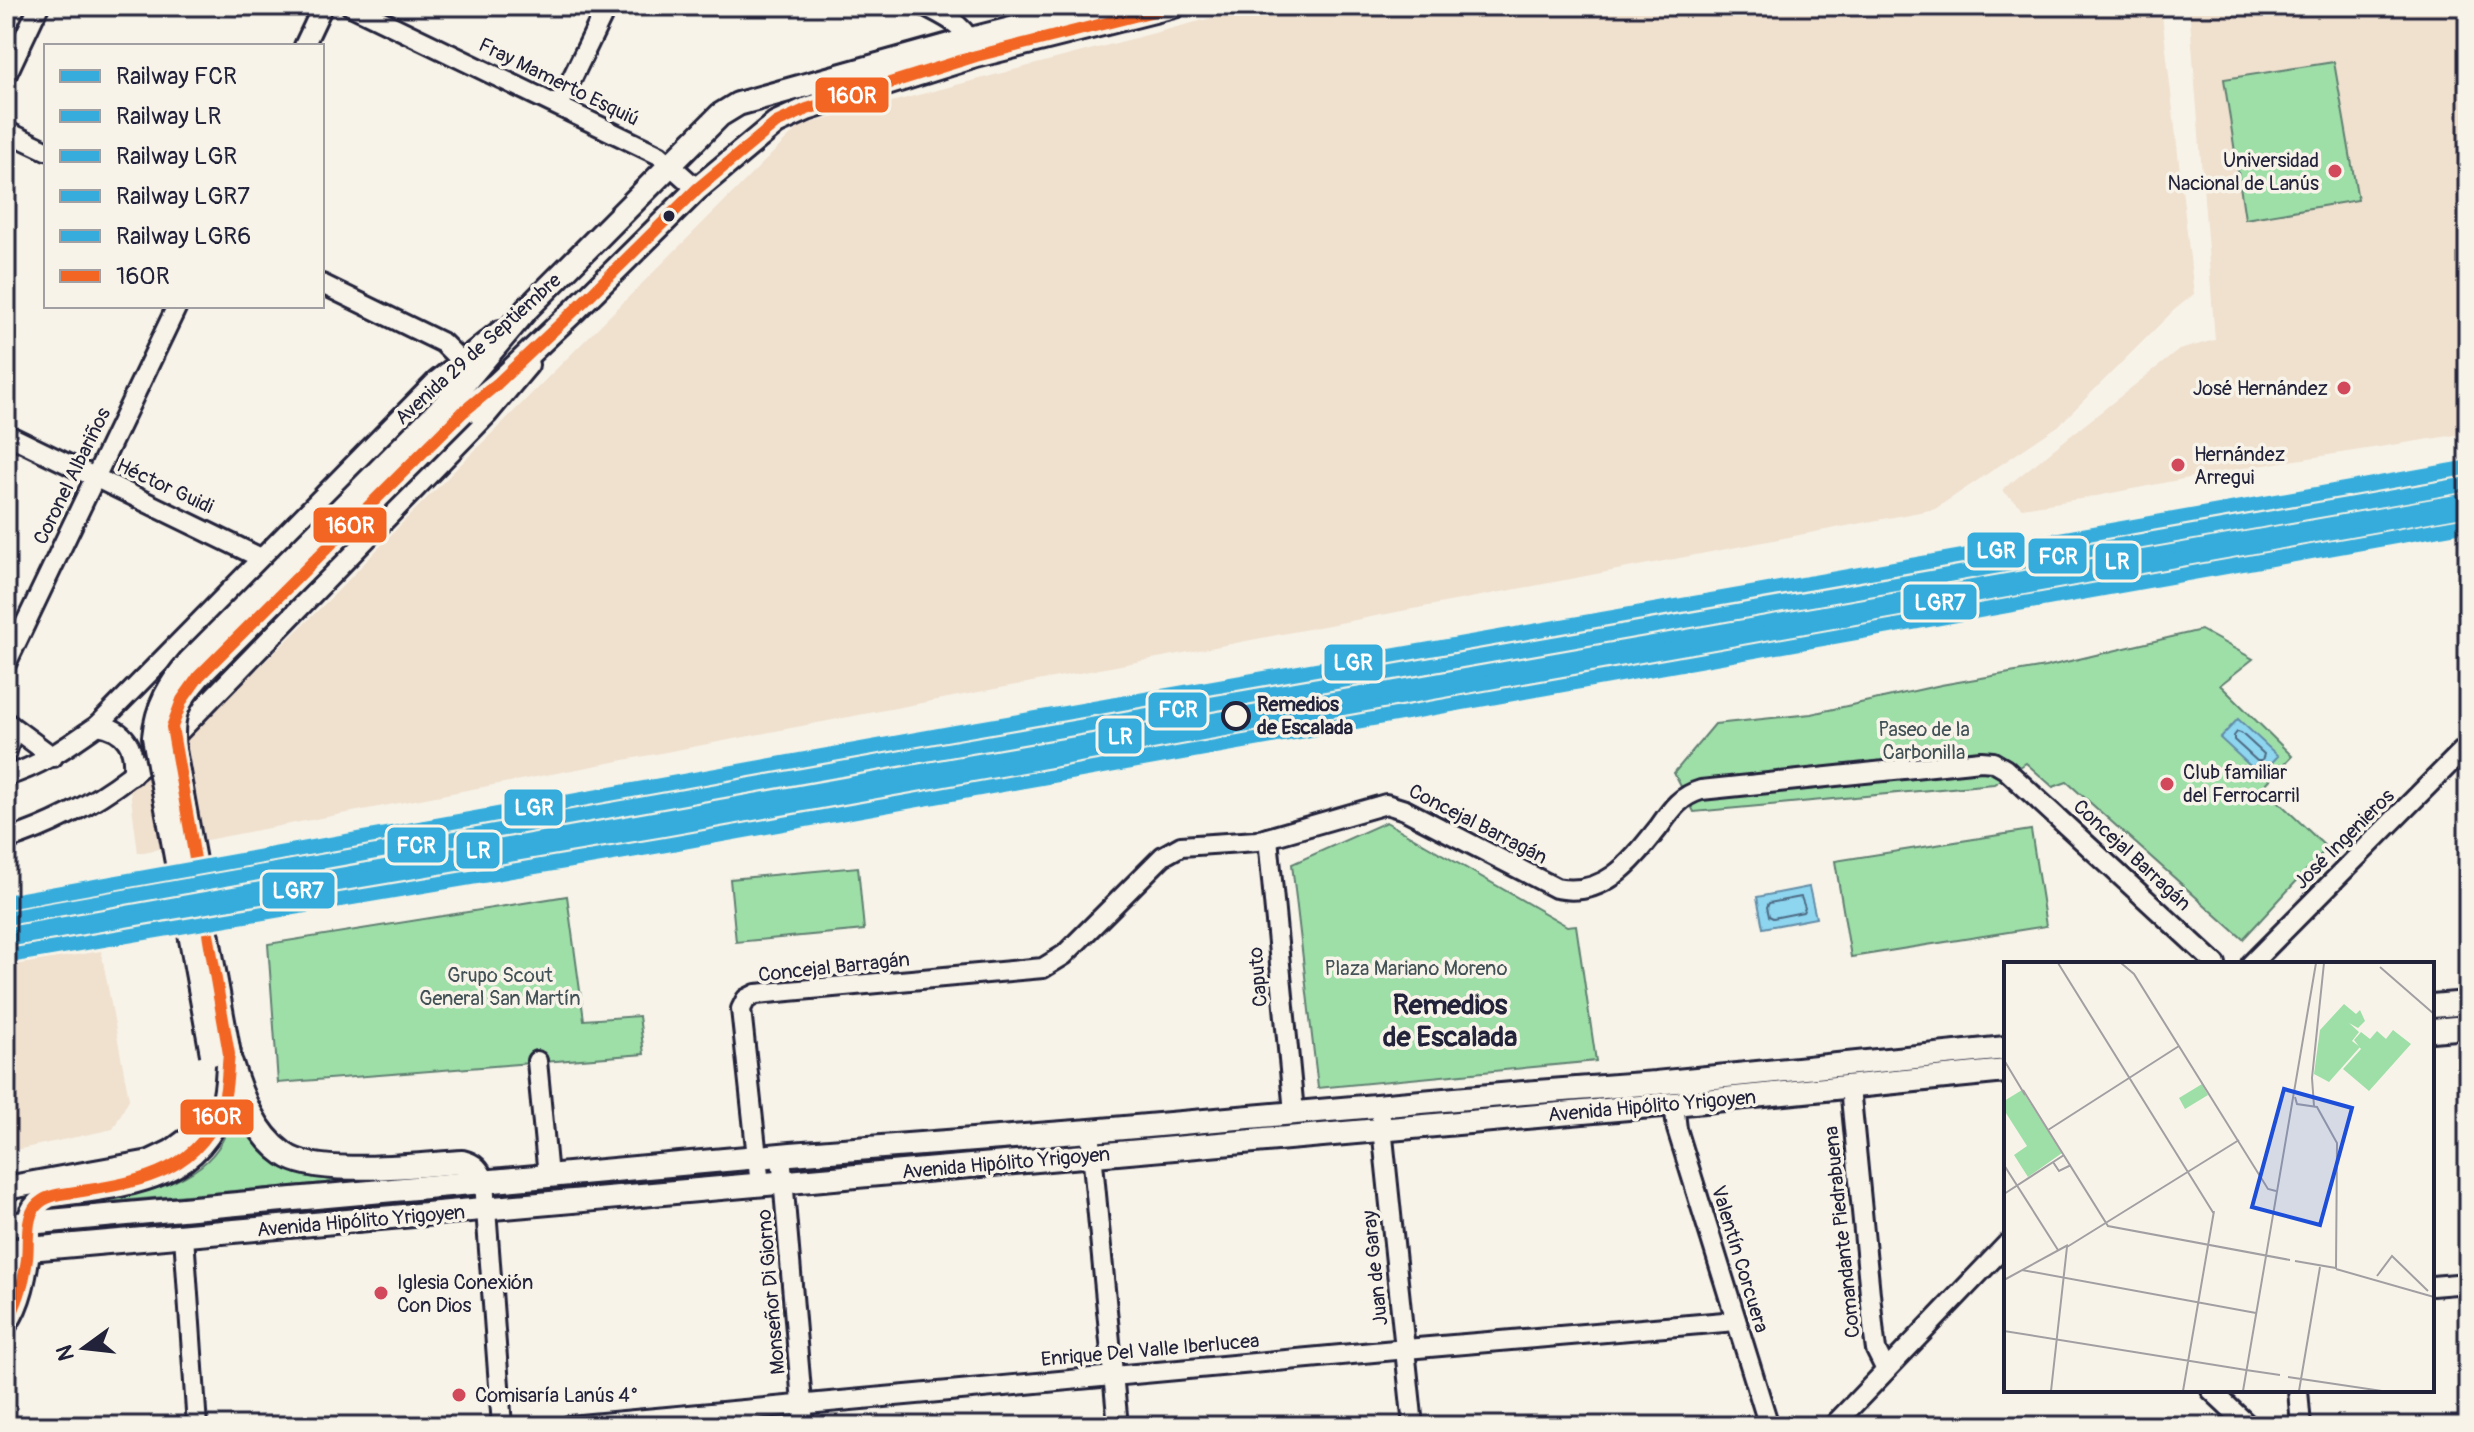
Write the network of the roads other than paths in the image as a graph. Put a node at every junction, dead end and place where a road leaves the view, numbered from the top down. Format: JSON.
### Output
{"nodes":[{"id":1,"x":39,"y":6,"type":"edge"},
{"id":2,"x":323,"y":6,"type":"edge"},
{"id":3,"x":351,"y":6,"type":"edge"},
{"id":4,"x":607,"y":6,"type":"edge"},
{"id":5,"x":925,"y":6,"type":"edge"},
{"id":6,"x":1103,"y":6,"type":"edge"},
{"id":7,"x":1174,"y":6,"type":"edge"},
{"id":8,"x":305,"y":44,"type":"edge"},
{"id":9,"x":973,"y":48,"type":"junction"},
{"id":10,"x":6,"y":76,"type":"edge"},
{"id":11,"x":559,"y":105,"type":"junction"},
{"id":12,"x":6,"y":131,"type":"edge"},
{"id":13,"x":44,"y":149,"type":"edge"},
{"id":14,"x":671,"y":164,"type":"junction"},
{"id":15,"x":697,"y":189,"type":"junction"},
{"id":16,"x":324,"y":285,"type":"edge"},
{"id":17,"x":176,"y":308,"type":"edge"},
{"id":18,"x":527,"y":309,"type":"junction"},
{"id":19,"x":576,"y":309,"type":"junction"},
{"id":20,"x":461,"y":361,"type":"junction"},
{"id":21,"x":458,"y":404,"type":"junction"},
{"id":22,"x":6,"y":434,"type":"edge"},
{"id":23,"x":96,"y":478,"type":"junction"},
{"id":24,"x":261,"y":558,"type":"junction"},
{"id":25,"x":6,"y":664,"type":"edge"},
{"id":26,"x":6,"y":724,"type":"edge"},
{"id":27,"x":98,"y":725,"type":"junction"},
{"id":28,"x":2468,"y":745,"type":"edge"},
{"id":29,"x":6,"y":754,"type":"edge"},
{"id":30,"x":53,"y":757,"type":"junction"},
{"id":31,"x":132,"y":775,"type":"junction"},
{"id":32,"x":6,"y":776,"type":"edge"},
{"id":33,"x":8,"y":838,"type":"edge"},
{"id":34,"x":1268,"y":838,"type":"junction"},
{"id":35,"x":2214,"y":962,"type":"edge"},
{"id":36,"x":2253,"y":962,"type":"edge"},
{"id":37,"x":2468,"y":1003,"type":"edge"},
{"id":38,"x":2434,"y":1006,"type":"edge"},
{"id":39,"x":2468,"y":1027,"type":"edge"},
{"id":40,"x":2434,"y":1030,"type":"edge"},
{"id":41,"x":2004,"y":1048,"type":"edge"},
{"id":42,"x":229,"y":1054,"type":"junction"},
{"id":43,"x":537,"y":1061,"type":"dead end"},
{"id":44,"x":2004,"y":1071,"type":"edge"},
{"id":45,"x":1850,"y":1087,"type":"junction"},
{"id":46,"x":1674,"y":1104,"type":"junction"},
{"id":47,"x":1379,"y":1106,"type":"junction"},
{"id":48,"x":1294,"y":1112,"type":"junction"},
{"id":49,"x":1382,"y":1130,"type":"junction"},
{"id":50,"x":1090,"y":1131,"type":"junction"},
{"id":51,"x":781,"y":1155,"type":"junction"},
{"id":52,"x":1092,"y":1156,"type":"junction"},
{"id":53,"x":758,"y":1157,"type":"junction"},
{"id":54,"x":548,"y":1176,"type":"junction"},
{"id":55,"x":484,"y":1182,"type":"junction"},
{"id":56,"x":783,"y":1182,"type":"junction"},
{"id":57,"x":760,"y":1185,"type":"junction"},
{"id":58,"x":6,"y":1188,"type":"edge"},
{"id":59,"x":48,"y":1189,"type":"junction"},
{"id":60,"x":487,"y":1210,"type":"junction"},
{"id":61,"x":17,"y":1224,"type":"edge"},
{"id":62,"x":184,"y":1236,"type":"junction"},
{"id":63,"x":40,"y":1247,"type":"junction"},
{"id":64,"x":2004,"y":1247,"type":"edge"},
{"id":65,"x":6,"y":1251,"type":"edge"},
{"id":66,"x":2468,"y":1283,"type":"edge"},
{"id":67,"x":2434,"y":1286,"type":"edge"},
{"id":68,"x":11,"y":1316,"type":"edge"},
{"id":69,"x":1736,"y":1321,"type":"junction"},
{"id":70,"x":1406,"y":1349,"type":"junction"},
{"id":71,"x":1886,"y":1370,"type":"junction"},
{"id":72,"x":1114,"y":1376,"type":"junction"},
{"id":73,"x":2213,"y":1392,"type":"edge"},
{"id":74,"x":2298,"y":1392,"type":"edge"},
{"id":75,"x":803,"y":1404,"type":"junction"},
{"id":76,"x":2242,"y":1424,"type":"edge"},
{"id":77,"x":197,"y":1426,"type":"edge"},
{"id":78,"x":502,"y":1426,"type":"edge"},
{"id":79,"x":569,"y":1426,"type":"edge"},
{"id":80,"x":804,"y":1426,"type":"edge"},
{"id":81,"x":1118,"y":1426,"type":"edge"},
{"id":82,"x":1413,"y":1426,"type":"edge"},
{"id":83,"x":1769,"y":1426,"type":"edge"},
{"id":84,"x":1833,"y":1426,"type":"edge"},
{"id":85,"x":2301,"y":1426,"type":"edge"}],
"edges":[{"from":1,"to":10,"type":"street"},
{"from":2,"to":8,"type":"street"},
{"from":3,"to":11,"type":"street","name":"Fray Mamerto Esquiú"},
{"from":4,"to":11,"type":"street"},
{"from":5,"to":9,"type":"street"},
{"from":6,"to":9,"type":"main road","name":"Avenida 29 de Septiembre"},
{"from":7,"to":9,"type":"main road","name":"Avenida 29 de Septiembre"},
{"from":9,"to":14,"type":"main road","name":"Avenida 29 de Septiembre"},
{"from":9,"to":15,"type":"main road","name":"Avenida 29 de Septiembre"},
{"from":11,"to":14,"type":"street","name":"Fray Mamerto Esquiú"},
{"from":12,"to":13,"type":"street"},
{"from":14,"to":15,"type":"street","name":"Fray Mamerto Esquiú"},
{"from":14,"to":18,"type":"main road","name":"Avenida 29 de Septiembre"},
{"from":15,"to":19,"type":"main road","name":"Avenida 29 de Septiembre"},
{"from":16,"to":20,"type":"street"},
{"from":17,"to":23,"type":"street","name":"Coronel Albariños"},
{"from":18,"to":20,"type":"street","name":"Avenida 29 de Septiembre"},
{"from":18,"to":21,"type":"main road"},
{"from":19,"to":21,"type":"main road"},
{"from":19,"to":31,"type":"street","name":"Avenida 29 de Septiembre"},
{"from":20,"to":24,"type":"street","name":"Avenida 29 de Septiembre"},
{"from":21,"to":42,"type":"main road","bridge":true},
{"from":21,"to":59,"type":"main road","bridge":true},
{"from":22,"to":23,"type":"street","name":"Héctor Guidi"},
{"from":23,"to":24,"type":"street","name":"Héctor Guidi"},
{"from":23,"to":25,"type":"street","name":"Coronel Albariños"},
{"from":24,"to":27,"type":"street","name":"Avenida 29 de Septiembre"},
{"from":26,"to":29,"type":"street"},
{"from":26,"to":30,"type":"street"},
{"from":27,"to":30,"type":"street","name":"Avenida 29 de Septiembre"},
{"from":27,"to":31,"type":"street"},
{"from":28,"to":36,"type":"street","name":"José Ingenieros"},
{"from":30,"to":32,"type":"street","name":"Avenida 29 de Septiembre"},
{"from":31,"to":33,"type":"street","name":"Avenida 29 de Septiembre"},
{"from":34,"to":35,"type":"street","name":"Concejal Barragán"},
{"from":34,"to":48,"type":"street","name":"Caputo"},
{"from":34,"to":53,"type":"street","name":"Concejal Barragán"},
{"from":37,"to":38,"type":"main road"},
{"from":39,"to":40,"type":"main road"},
{"from":41,"to":47,"type":"main road","name":"Avenida Hipólito Yrigoyen"},
{"from":42,"to":55,"type":"main road"},
{"from":42,"to":59,"type":"main road"},
{"from":43,"to":54,"type":"street"},
{"from":44,"to":45,"type":"main road","name":"Avenida Hipólito Yrigoyen"},
{"from":45,"to":46,"type":"main road","name":"Avenida Hipólito Yrigoyen"},
{"from":45,"to":71,"type":"street","name":"Comandante Piedrabuena"},
{"from":46,"to":49,"type":"main road","name":"Avenida Hipólito Yrigoyen"},
{"from":46,"to":69,"type":"street","name":"Valentín Corcuera"},
{"from":47,"to":48,"type":"main road","name":"Avenida Hipólito Yrigoyen"},
{"from":47,"to":49,"type":"street","name":"Juan de Garay"},
{"from":48,"to":50,"type":"main road","name":"Avenida Hipólito Yrigoyen"},
{"from":49,"to":52,"type":"main road","name":"Avenida Hipólito Yrigoyen"},
{"from":49,"to":70,"type":"street","name":"Juan de Garay"},
{"from":50,"to":51,"type":"main road","name":"Avenida Hipólito Yrigoyen"},
{"from":50,"to":52,"type":"street"},
{"from":51,"to":53,"type":"main road","name":"Avenida Hipólito Yrigoyen"},
{"from":51,"to":56,"type":"street","name":"Monseñor Di Giorno"},
{"from":52,"to":56,"type":"main road","name":"Avenida Hipólito Yrigoyen"},
{"from":52,"to":72,"type":"street"},
{"from":53,"to":54,"type":"main road","name":"Avenida Hipólito Yrigoyen"},
{"from":53,"to":57,"type":"street","name":"Concejal Barragán"},
{"from":54,"to":55,"type":"main road","name":"Avenida Hipólito Yrigoyen"},
{"from":55,"to":60,"type":"street"},
{"from":55,"to":61,"type":"main road","name":"Avenida Hipólito Yrigoyen"},
{"from":56,"to":57,"type":"main road","name":"Avenida Hipólito Yrigoyen"},
{"from":56,"to":75,"type":"street","name":"Monseñor Di Giorno"},
{"from":57,"to":60,"type":"main road","name":"Avenida Hipólito Yrigoyen"},
{"from":58,"to":59,"type":"main road"},
{"from":59,"to":61,"type":"main road"},
{"from":60,"to":62,"type":"main road","name":"Avenida Hipólito Yrigoyen"},
{"from":60,"to":78,"type":"street"},
{"from":61,"to":63,"type":"main road"},
{"from":62,"to":63,"type":"main road","name":"Avenida Hipólito Yrigoyen"},
{"from":62,"to":77,"type":"street"},
{"from":63,"to":65,"type":"main road","name":"Avenida Hipólito Yrigoyen"},
{"from":63,"to":68,"type":"main road"},
{"from":64,"to":71,"type":"street"},
{"from":66,"to":67,"type":"street"},
{"from":69,"to":70,"type":"street","name":"Enrique Del Valle Iberlucea"},
{"from":69,"to":83,"type":"street","name":"Valentín Corcuera"},
{"from":70,"to":72,"type":"street","name":"Enrique Del Valle Iberlucea"},
{"from":70,"to":82,"type":"street","name":"Juan de Garay"},
{"from":71,"to":84,"type":"street"},
{"from":72,"to":75,"type":"street","name":"Enrique Del Valle Iberlucea"},
{"from":72,"to":81,"type":"street"},
{"from":73,"to":76,"type":"street"},
{"from":74,"to":85,"type":"street"},
{"from":75,"to":79,"type":"street","name":"Enrique Del Valle Iberlucea"},
{"from":75,"to":80,"type":"street","name":"Monseñor Di Giorno"}]}
